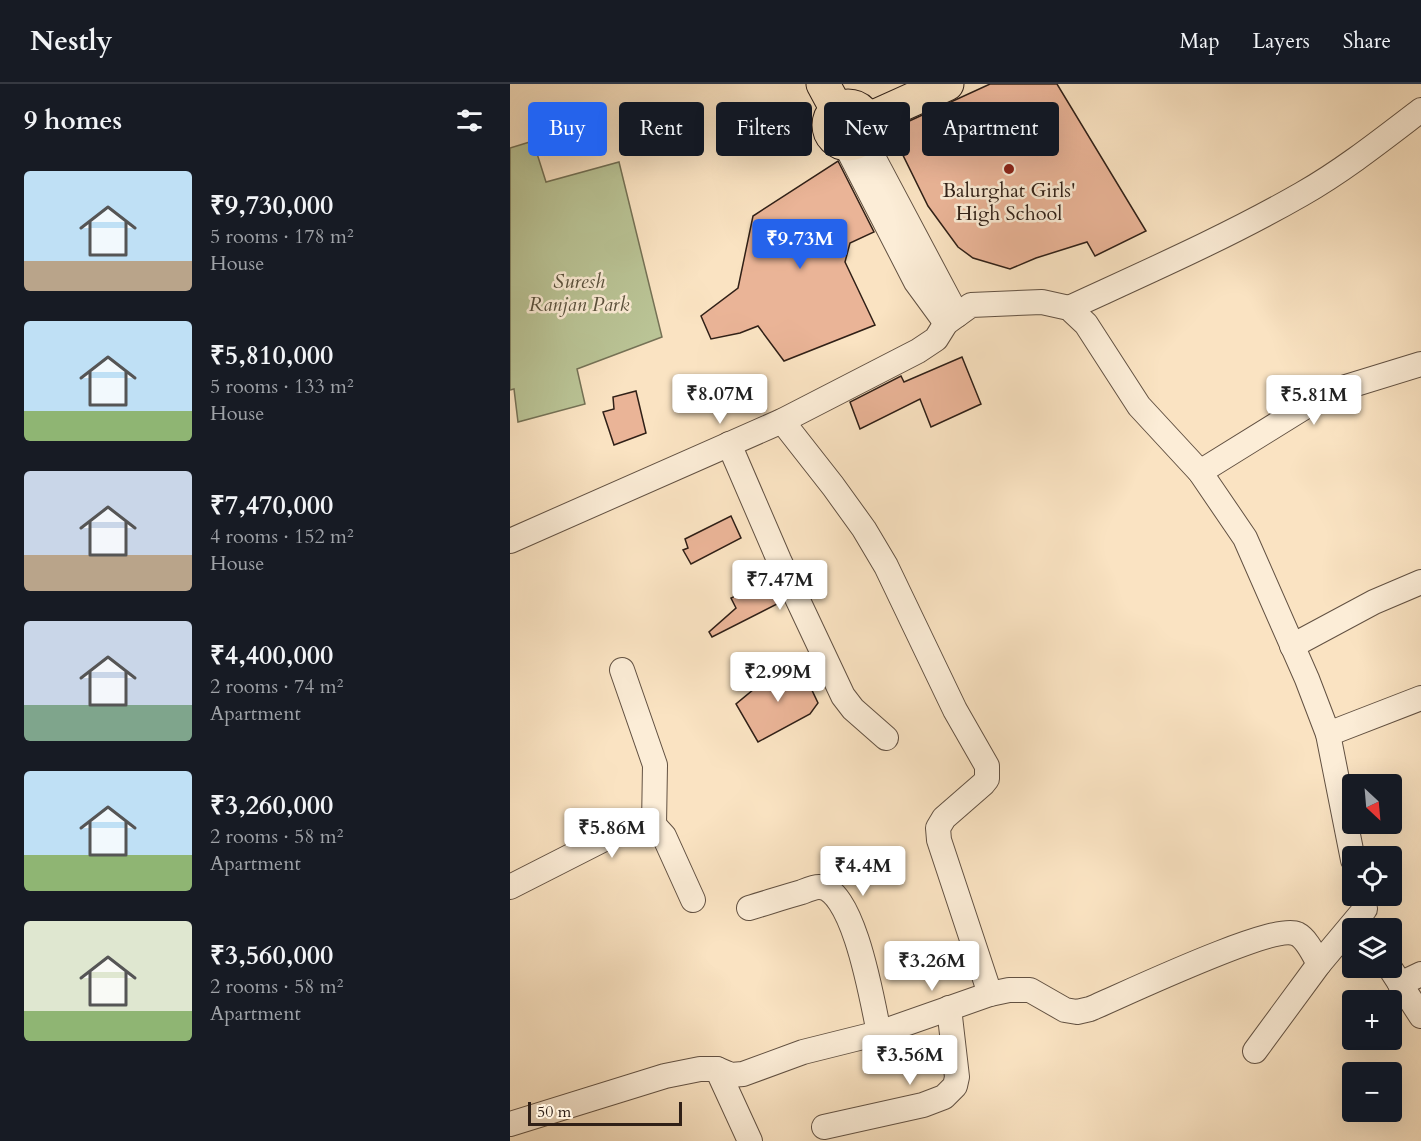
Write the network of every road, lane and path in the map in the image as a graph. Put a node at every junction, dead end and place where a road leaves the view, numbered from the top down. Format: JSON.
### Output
{"nodes":[{"id":1,"x":947,"y":84,"type":"edge"},
{"id":2,"x":910,"y":105,"type":"edge"},
{"id":3,"x":1421,"y":110,"type":"edge"},
{"id":4,"x":869,"y":156,"type":"edge"},
{"id":5,"x":1069,"y":308,"type":"junction"},
{"id":6,"x":951,"y":319,"type":"junction"},
{"id":7,"x":1421,"y":364,"type":"edge"},
{"id":8,"x":782,"y":421,"type":"junction"},
{"id":9,"x":729,"y":444,"type":"junction"},
{"id":10,"x":1200,"y":472,"type":"junction"},
{"id":11,"x":510,"y":541,"type":"edge"},
{"id":12,"x":1421,"y":582,"type":"edge"},
{"id":13,"x":1292,"y":646,"type":"junction"},
{"id":14,"x":622,"y":670,"type":"dead end"},
{"id":15,"x":1421,"y":698,"type":"edge"},
{"id":16,"x":1328,"y":734,"type":"junction"},
{"id":17,"x":886,"y":738,"type":"dead end"},
{"id":18,"x":654,"y":825,"type":"junction"},
{"id":19,"x":1350,"y":846,"type":"edge"},
{"id":20,"x":510,"y":887,"type":"edge"},
{"id":21,"x":693,"y":900,"type":"dead end"},
{"id":22,"x":749,"y":908,"type":"dead end"},
{"id":23,"x":1366,"y":911,"type":"edge"},
{"id":24,"x":1319,"y":964,"type":"junction"},
{"id":25,"x":1404,"y":975,"type":"edge"},
{"id":26,"x":990,"y":994,"type":"junction"},
{"id":27,"x":949,"y":1008,"type":"junction"},
{"id":28,"x":1421,"y":1016,"type":"edge"},
{"id":29,"x":879,"y":1033,"type":"junction"},
{"id":30,"x":1255,"y":1052,"type":"dead end"},
{"id":31,"x":717,"y":1069,"type":"junction"},
{"id":32,"x":510,"y":1124,"type":"edge"},
{"id":33,"x":824,"y":1127,"type":"dead end"},
{"id":34,"x":750,"y":1141,"type":"edge"}],
"edges":[{"from":1,"to":2,"type":"main road"},
{"from":3,"to":5,"type":"street"},
{"from":4,"to":6,"type":"street"},
{"from":5,"to":6,"type":"street"},
{"from":5,"to":10,"type":"street"},
{"from":6,"to":8,"type":"street"},
{"from":7,"to":10,"type":"street"},
{"from":8,"to":9,"type":"street"},
{"from":8,"to":26,"type":"street"},
{"from":9,"to":11,"type":"street"},
{"from":9,"to":17,"type":"street"},
{"from":10,"to":13,"type":"street"},
{"from":12,"to":13,"type":"street"},
{"from":13,"to":16,"type":"street"},
{"from":14,"to":18,"type":"street"},
{"from":15,"to":16,"type":"street"},
{"from":16,"to":19,"type":"street"},
{"from":18,"to":20,"type":"street"},
{"from":18,"to":21,"type":"street"},
{"from":22,"to":29,"type":"street"},
{"from":23,"to":24,"type":"street"},
{"from":24,"to":26,"type":"street"},
{"from":24,"to":30,"type":"street"},
{"from":25,"to":28,"type":"street"},
{"from":26,"to":27,"type":"street"},
{"from":27,"to":29,"type":"street"},
{"from":27,"to":33,"type":"street"},
{"from":29,"to":31,"type":"street"},
{"from":31,"to":32,"type":"street"},
{"from":31,"to":34,"type":"street"}]}
